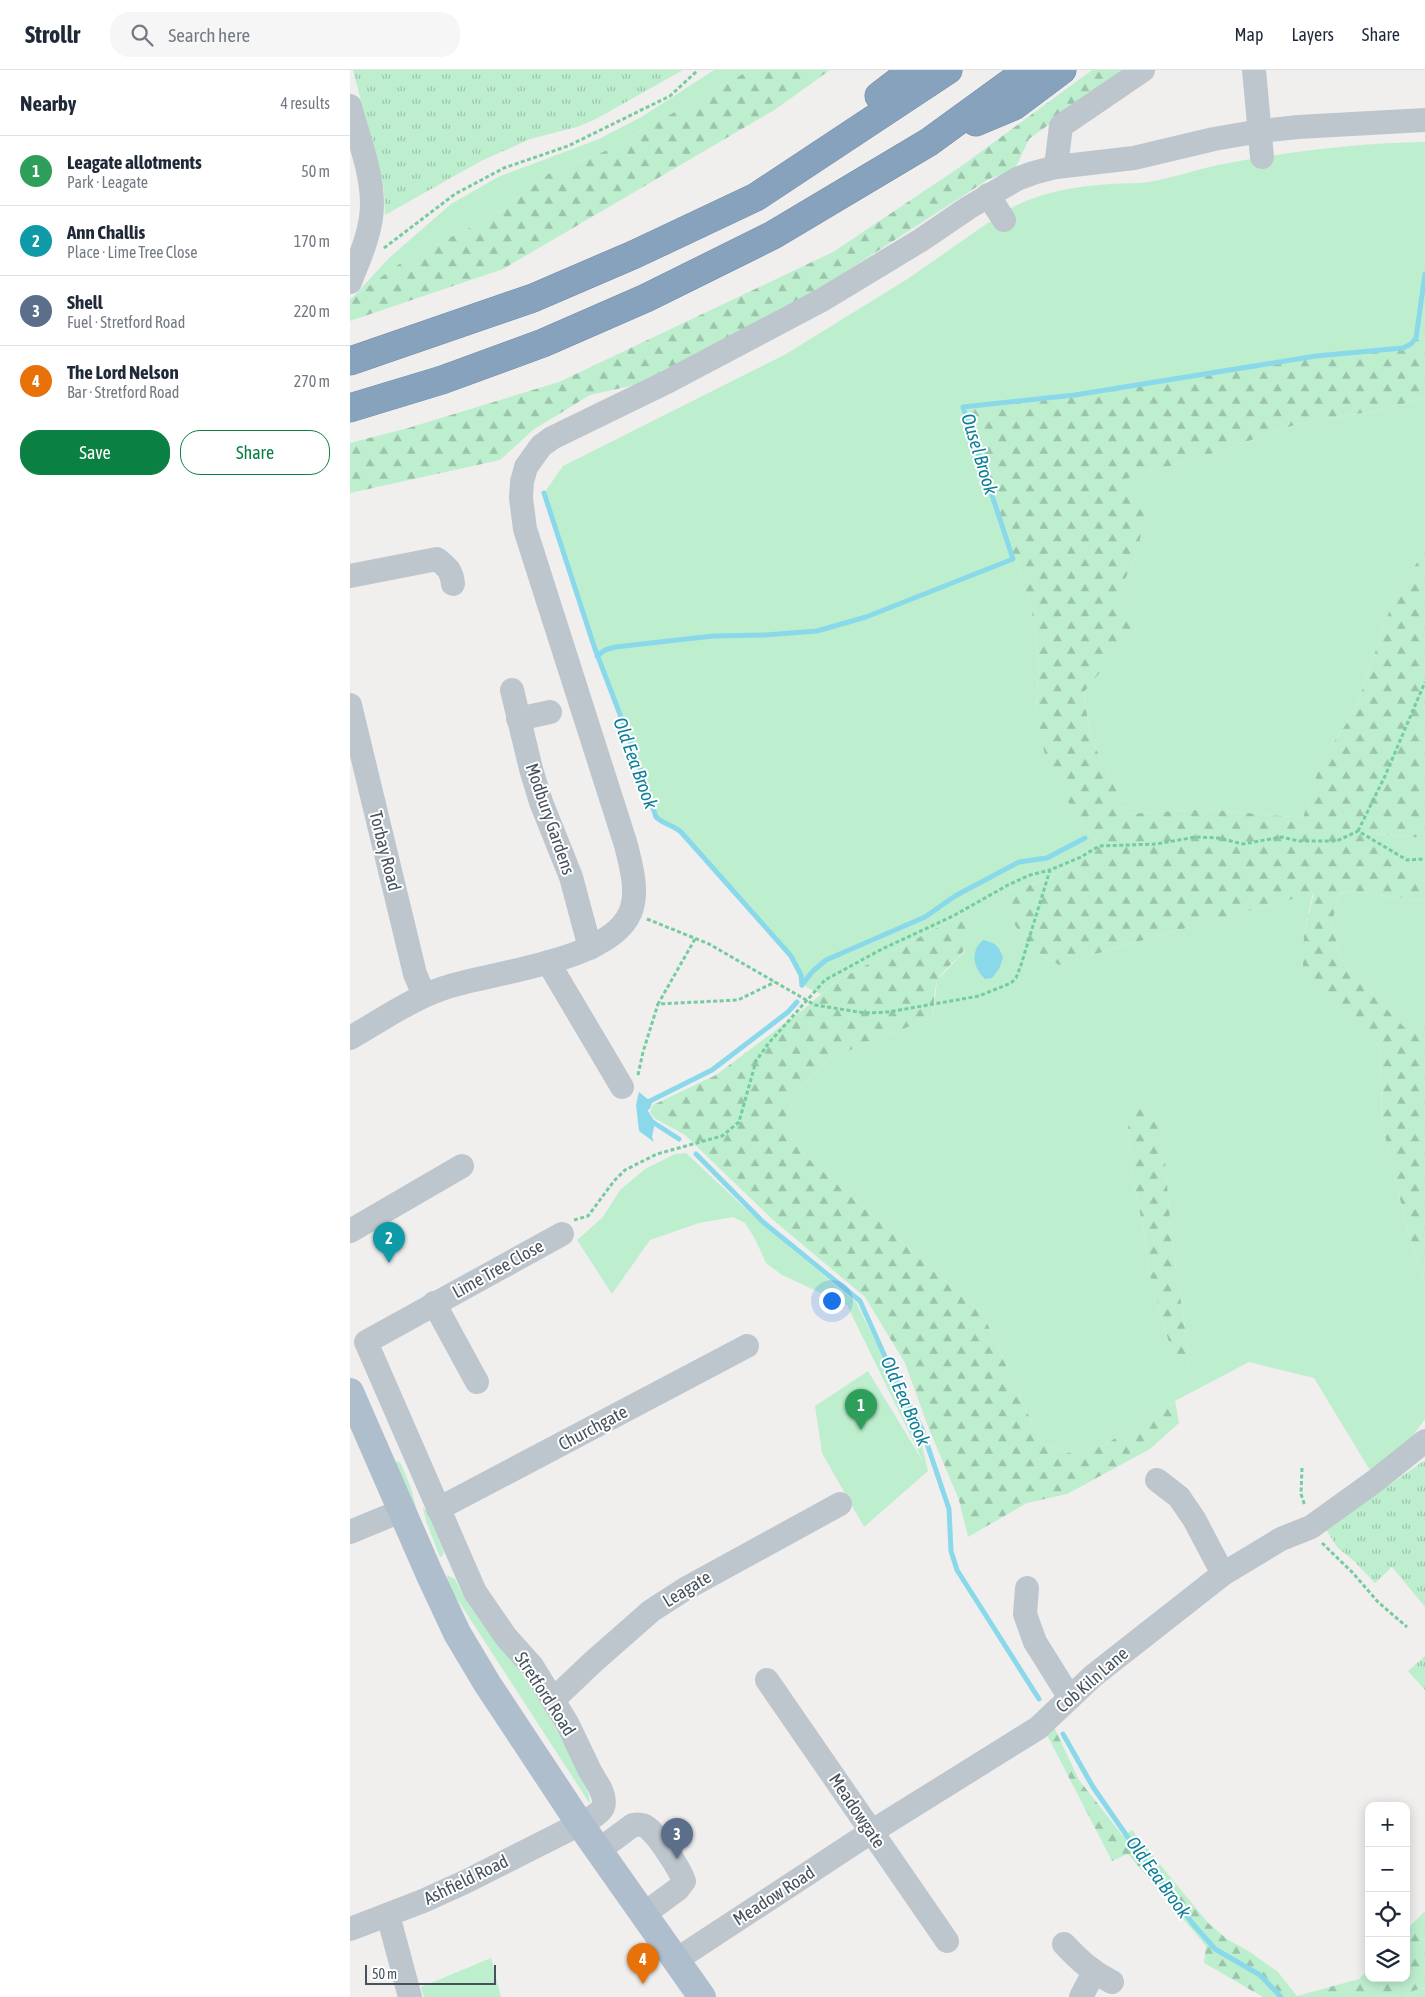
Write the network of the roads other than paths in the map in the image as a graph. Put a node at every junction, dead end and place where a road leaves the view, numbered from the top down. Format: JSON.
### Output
{"nodes":[{"id":1,"x":913,"y":70,"type":"edge"},
{"id":2,"x":948,"y":70,"type":"edge"},
{"id":3,"x":1028,"y":70,"type":"edge"},
{"id":4,"x":1062,"y":70,"type":"edge"},
{"id":5,"x":1143,"y":70,"type":"edge"},
{"id":6,"x":1254,"y":70,"type":"edge"},
{"id":7,"x":350,"y":106,"type":"edge"},
{"id":8,"x":1425,"y":120,"type":"edge"},
{"id":9,"x":1260,"y":131,"type":"junction"},
{"id":10,"x":929,"y":142,"type":"junction"},
{"id":11,"x":1262,"y":157,"type":"dead end"},
{"id":12,"x":1056,"y":167,"type":"junction"},
{"id":13,"x":988,"y":195,"type":"junction"},
{"id":14,"x":1004,"y":220,"type":"dead end"},
{"id":15,"x":633,"y":255,"type":"junction"},
{"id":16,"x":353,"y":274,"type":"edge"},
{"id":17,"x":350,"y":360,"type":"edge"},
{"id":18,"x":350,"y":408,"type":"edge"},
{"id":19,"x":350,"y":576,"type":"edge"},
{"id":20,"x":453,"y":584,"type":"dead end"},
{"id":21,"x":512,"y":690,"type":"dead end"},
{"id":22,"x":350,"y":704,"type":"edge"},
{"id":23,"x":550,"y":712,"type":"dead end"},
{"id":24,"x":518,"y":719,"type":"junction"},
{"id":25,"x":590,"y":948,"type":"junction"},
{"id":26,"x":548,"y":962,"type":"junction"},
{"id":27,"x":424,"y":995,"type":"junction"},
{"id":28,"x":350,"y":1038,"type":"edge"},
{"id":29,"x":630,"y":1084,"type":"road end"},
{"id":30,"x":462,"y":1166,"type":"dead end"},
{"id":31,"x":350,"y":1231,"type":"edge"},
{"id":32,"x":562,"y":1234,"type":"road end"},
{"id":33,"x":434,"y":1304,"type":"junction"},
{"id":34,"x":366,"y":1342,"type":"joint"},
{"id":35,"x":747,"y":1346,"type":"dead end"},
{"id":36,"x":477,"y":1382,"type":"dead end"},
{"id":37,"x":350,"y":1392,"type":"edge"},
{"id":38,"x":1425,"y":1441,"type":"edge"},
{"id":39,"x":412,"y":1448,"type":"junction"},
{"id":40,"x":379,"y":1462,"type":"junction"},
{"id":41,"x":1157,"y":1480,"type":"dead end"},
{"id":42,"x":840,"y":1504,"type":"dead end"},
{"id":43,"x":438,"y":1509,"type":"junction"},
{"id":44,"x":401,"y":1510,"type":"junction"},
{"id":45,"x":350,"y":1532,"type":"edge"},
{"id":46,"x":460,"y":1560,"type":"junction"},
{"id":47,"x":429,"y":1573,"type":"junction"},
{"id":48,"x":1223,"y":1574,"type":"junction"},
{"id":49,"x":1027,"y":1588,"type":"dead end"},
{"id":50,"x":767,"y":1680,"type":"dead end"},
{"id":51,"x":1070,"y":1698,"type":"junction"},
{"id":52,"x":553,"y":1700,"type":"junction"},
{"id":53,"x":580,"y":1824,"type":"junction"},
{"id":54,"x":871,"y":1832,"type":"junction"},
{"id":55,"x":599,"y":1850,"type":"junction"},
{"id":56,"x":644,"y":1914,"type":"junction"},
{"id":57,"x":388,"y":1915,"type":"junction"},
{"id":58,"x":350,"y":1929,"type":"edge"},
{"id":59,"x":947,"y":1941,"type":"dead end"},
{"id":60,"x":1064,"y":1944,"type":"dead end"},
{"id":61,"x":676,"y":1960,"type":"junction"},
{"id":62,"x":410,"y":1997,"type":"edge"},
{"id":63,"x":702,"y":1997,"type":"edge"},
{"id":64,"x":1081,"y":1997,"type":"edge"}],
"edges":[{"from":1,"to":15,"type":"highway"},
{"from":2,"to":15,"type":"highway"},
{"from":3,"to":10,"type":"highway"},
{"from":4,"to":10,"type":"highway"},
{"from":5,"to":12,"type":"street"},
{"from":6,"to":9,"type":"street"},
{"from":7,"to":16,"type":"street"},
{"from":8,"to":9,"type":"street"},
{"from":9,"to":11,"type":"street"},
{"from":9,"to":12,"type":"street"},
{"from":10,"to":18,"type":"highway"},
{"from":12,"to":13,"type":"street"},
{"from":13,"to":14,"type":"street"},
{"from":13,"to":25,"type":"street"},
{"from":15,"to":17,"type":"highway"},
{"from":19,"to":20,"type":"street"},
{"from":21,"to":24,"type":"street","name":"Modbury Gardens"},
{"from":22,"to":27,"type":"street","name":"Torbay Road"},
{"from":23,"to":24,"type":"street"},
{"from":24,"to":25,"type":"street","name":"Modbury Gardens"},
{"from":25,"to":26,"type":"street"},
{"from":26,"to":27,"type":"street"},
{"from":26,"to":29,"type":"street"},
{"from":27,"to":28,"type":"street"},
{"from":30,"to":31,"type":"street"},
{"from":32,"to":33,"type":"street","name":"Lime Tree Close"},
{"from":33,"to":34,"type":"street","name":"Lime Tree Close"},
{"from":33,"to":36,"type":"street","name":"Lime Tree Close"},
{"from":34,"to":39,"type":"street","name":"Stretford Road"},
{"from":35,"to":43,"type":"street","name":"Churchgate"},
{"from":37,"to":40,"type":"main road"},
{"from":38,"to":48,"type":"street","name":"Cob Kiln Lane"},
{"from":39,"to":40,"type":"street"},
{"from":39,"to":43,"type":"street","name":"Stretford Road"},
{"from":40,"to":44,"type":"main road"},
{"from":41,"to":48,"type":"street"},
{"from":42,"to":52,"type":"street","name":"Leagate"},
{"from":43,"to":46,"type":"street","name":"Stretford Road"},
{"from":44,"to":45,"type":"street"},
{"from":44,"to":47,"type":"main road"},
{"from":46,"to":47,"type":"street"},
{"from":46,"to":52,"type":"street","name":"Stretford Road"},
{"from":47,"to":53,"type":"main road"},
{"from":48,"to":51,"type":"street","name":"Cob Kiln Lane"},
{"from":49,"to":51,"type":"street"},
{"from":50,"to":54,"type":"street","name":"Meadowgate"},
{"from":51,"to":54,"type":"street","name":"Cob Kiln Lane"},
{"from":52,"to":53,"type":"street","name":"Stretford Road"},
{"from":53,"to":55,"type":"main road"},
{"from":53,"to":57,"type":"street","name":"Ashfield Road"},
{"from":54,"to":59,"type":"street","name":"Meadowgate"},
{"from":54,"to":61,"type":"street","name":"Meadow Road"},
{"from":55,"to":56,"type":"main road"},
{"from":55,"to":56,"type":"street"},
{"from":56,"to":61,"type":"main road"},
{"from":57,"to":58,"type":"street","name":"Ashfield Road"},
{"from":57,"to":62,"type":"street"},
{"from":60,"to":64,"type":"street"},
{"from":61,"to":63,"type":"main road"}]}
